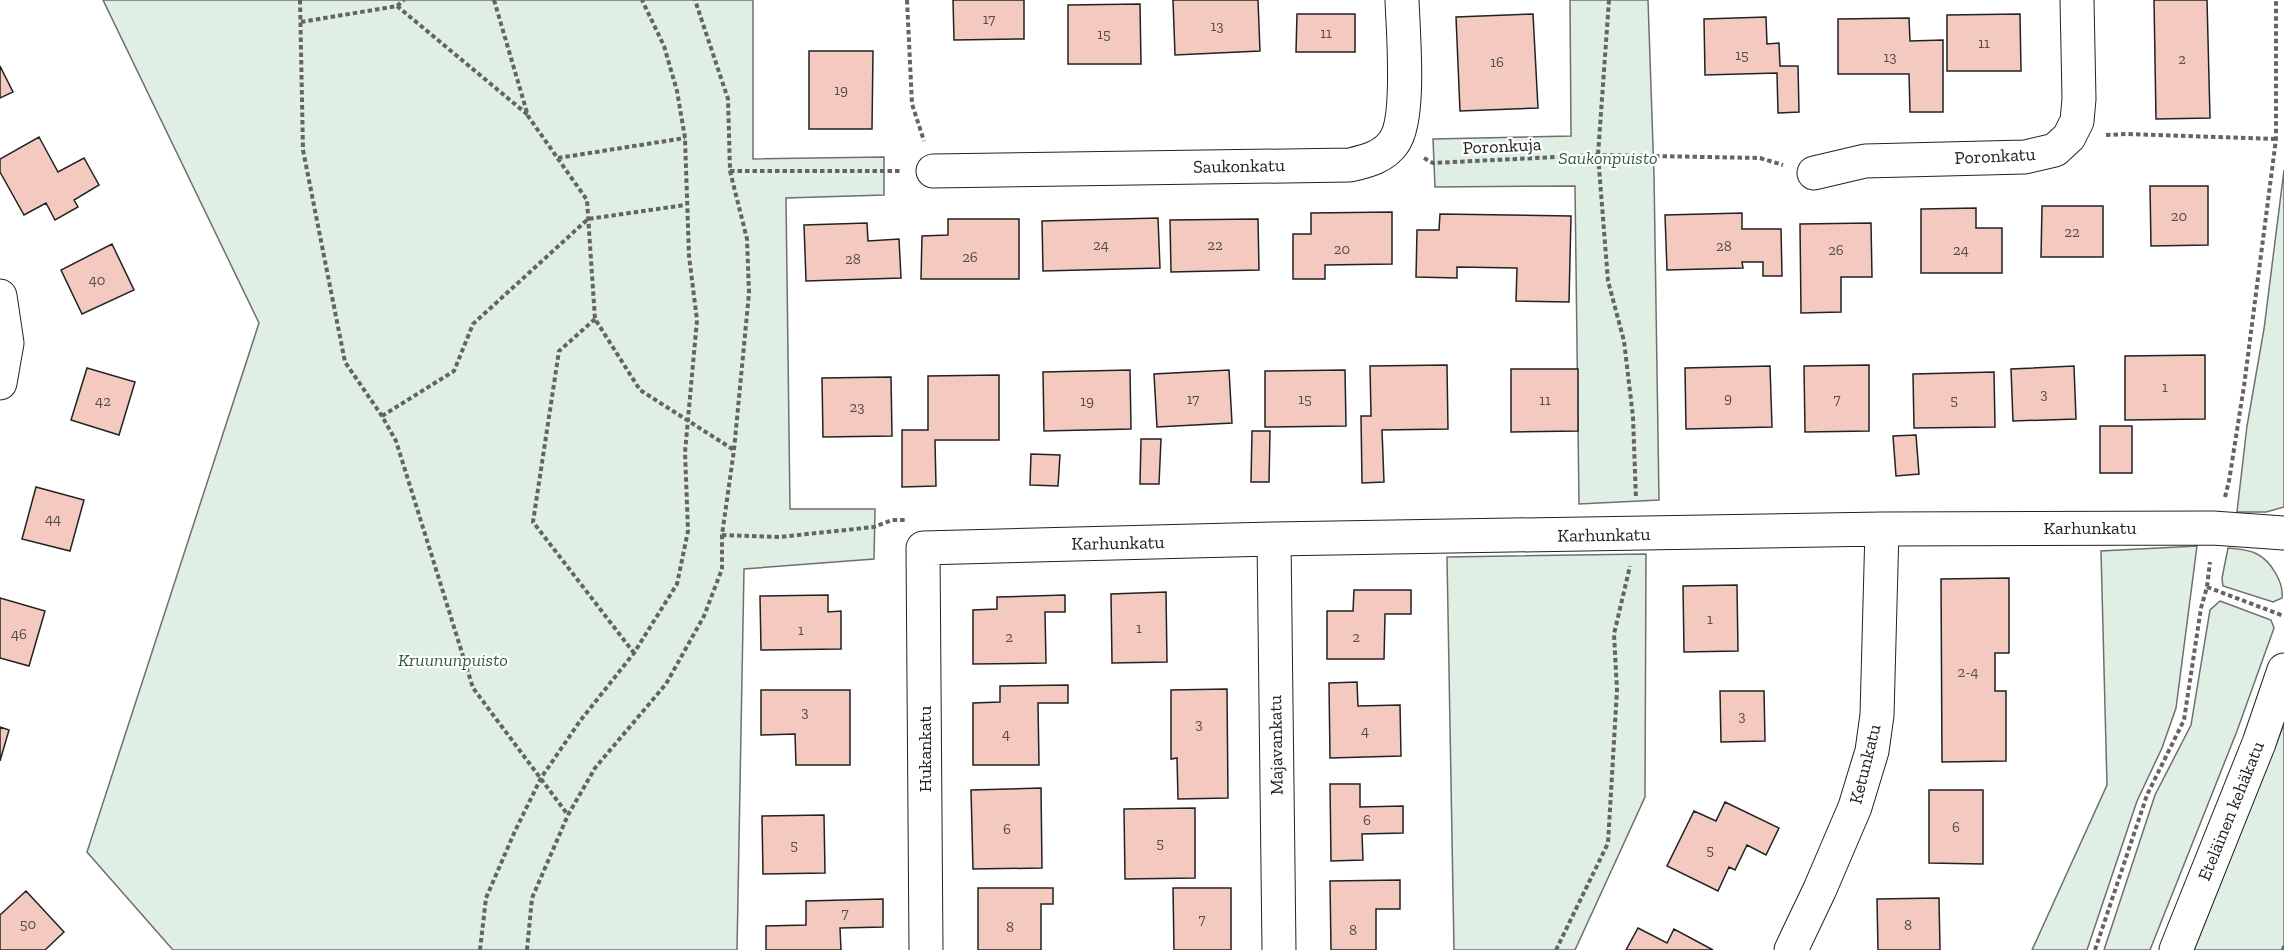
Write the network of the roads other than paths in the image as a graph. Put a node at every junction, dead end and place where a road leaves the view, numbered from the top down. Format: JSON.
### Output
{"nodes":[{"id":1,"x":1402,"y":0,"type":"edge"},
{"id":2,"x":2077,"y":0,"type":"edge"},
{"id":3,"x":933,"y":171,"type":"road end"},
{"id":4,"x":1814,"y":173,"type":"dead end"},
{"id":5,"x":0,"y":296,"type":"edge"},
{"id":6,"x":0,"y":383,"type":"edge"},
{"id":7,"x":1882,"y":529,"type":"junction"},
{"id":8,"x":2284,"y":533,"type":"edge"},
{"id":9,"x":1274,"y":539,"type":"junction"},
{"id":10,"x":923,"y":548,"type":"joint"},
{"id":11,"x":2284,"y":670,"type":"edge"},
{"id":12,"x":926,"y":950,"type":"edge"},
{"id":13,"x":1279,"y":950,"type":"edge"},
{"id":14,"x":1791,"y":950,"type":"edge"},
{"id":15,"x":2176,"y":950,"type":"edge"}],
"edges":[{"from":1,"to":3,"type":"street","name":"Saukonkatu"},
{"from":2,"to":4,"type":"street","name":"Poronkatu"},
{"from":5,"to":6,"type":"street"},
{"from":7,"to":8,"type":"street","name":"Karhunkatu"},
{"from":7,"to":9,"type":"street","name":"Karhunkatu"},
{"from":7,"to":14,"type":"street","name":"Ketunkatu"},
{"from":9,"to":10,"type":"street","name":"Karhunkatu"},
{"from":9,"to":13,"type":"street","name":"Majavankatu"},
{"from":10,"to":12,"type":"street","name":"Hukankatu"},
{"from":11,"to":15,"type":"street","name":"Eteläinen kehäkatu"}]}
